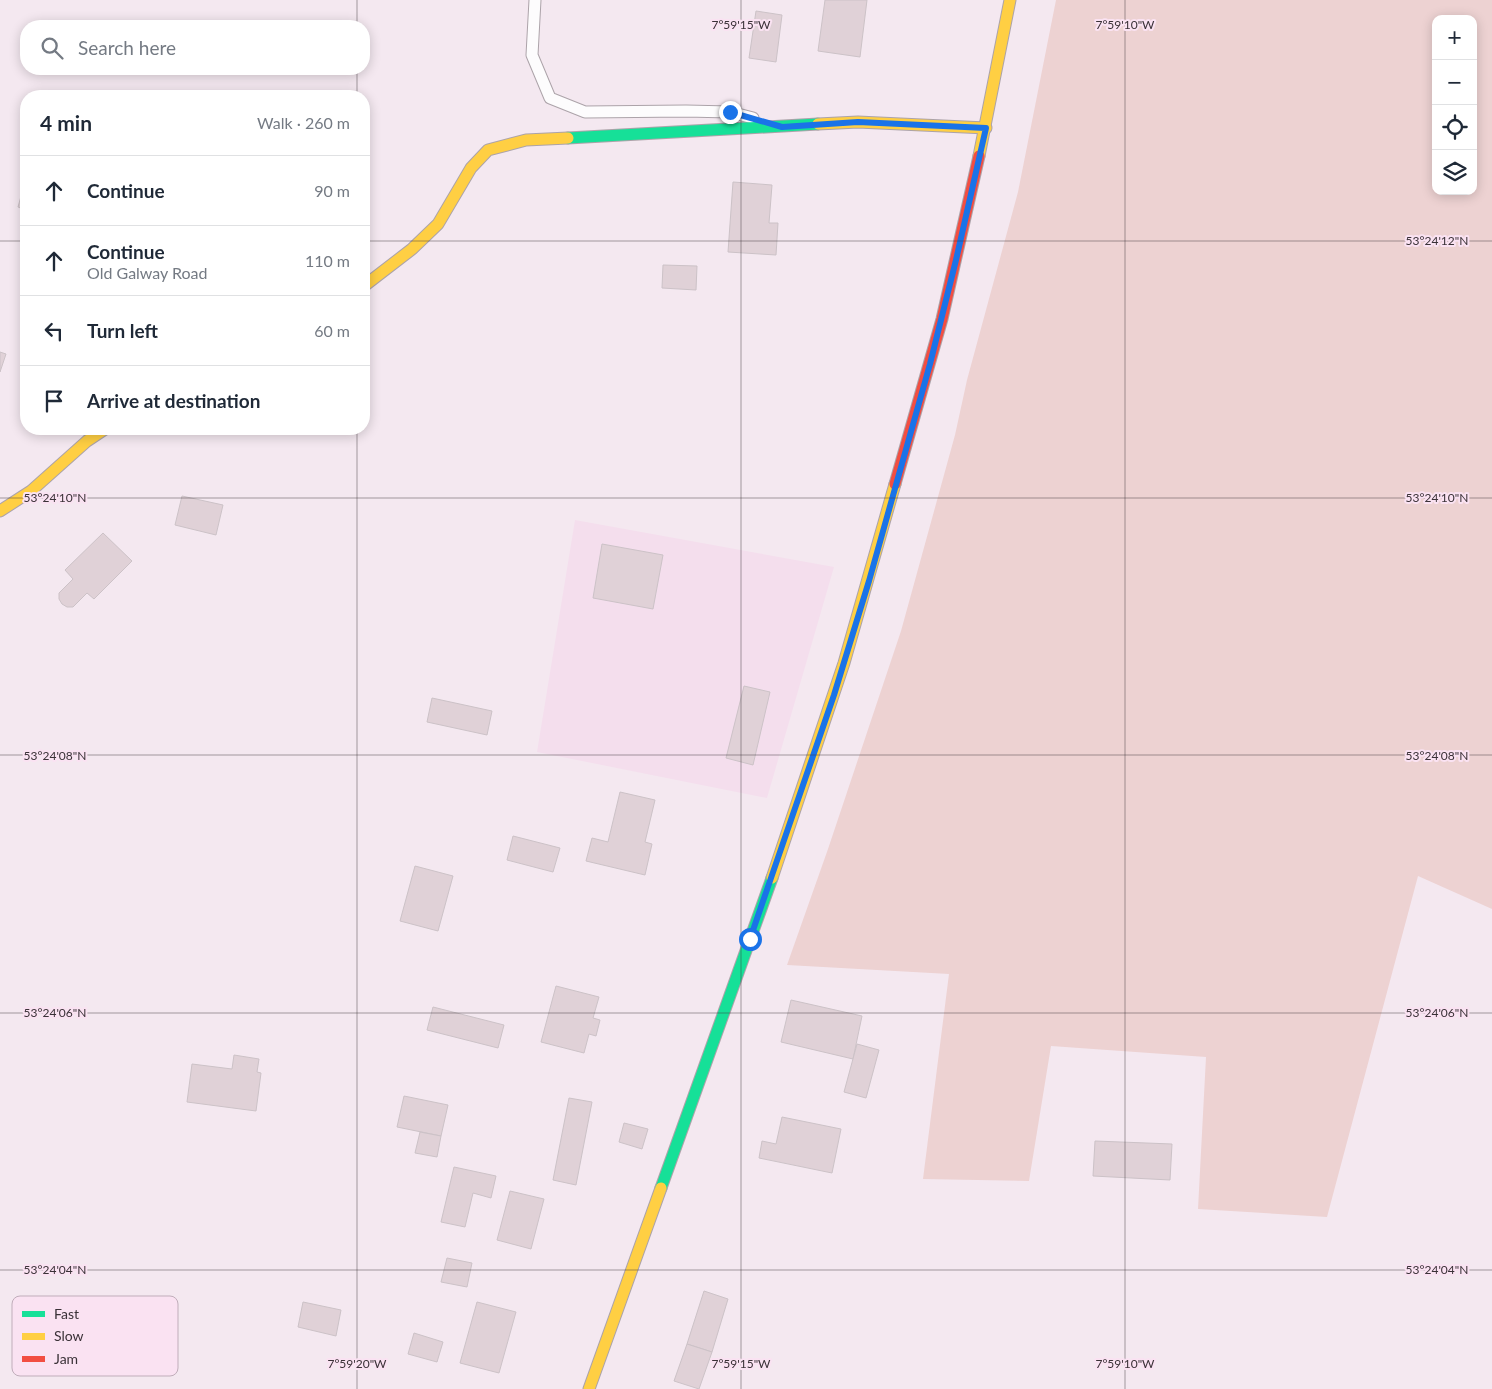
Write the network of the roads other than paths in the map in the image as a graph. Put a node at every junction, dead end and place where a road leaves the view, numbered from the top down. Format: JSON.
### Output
{"nodes":[{"id":1,"x":535,"y":0,"type":"edge"},
{"id":2,"x":1010,"y":0,"type":"edge"},
{"id":3,"x":782,"y":127,"type":"junction"},
{"id":4,"x":986,"y":128,"type":"junction"},
{"id":5,"x":370,"y":281,"type":"edge"},
{"id":6,"x":96,"y":435,"type":"edge"},
{"id":7,"x":0,"y":511,"type":"edge"},
{"id":8,"x":589,"y":1389,"type":"edge"}],
"edges":[{"from":1,"to":3,"type":"lane"},
{"from":2,"to":4,"type":"main road"},
{"from":3,"to":4,"type":"main road"},
{"from":3,"to":5,"type":"main road"},
{"from":4,"to":8,"type":"main road"},
{"from":6,"to":7,"type":"main road"}]}
